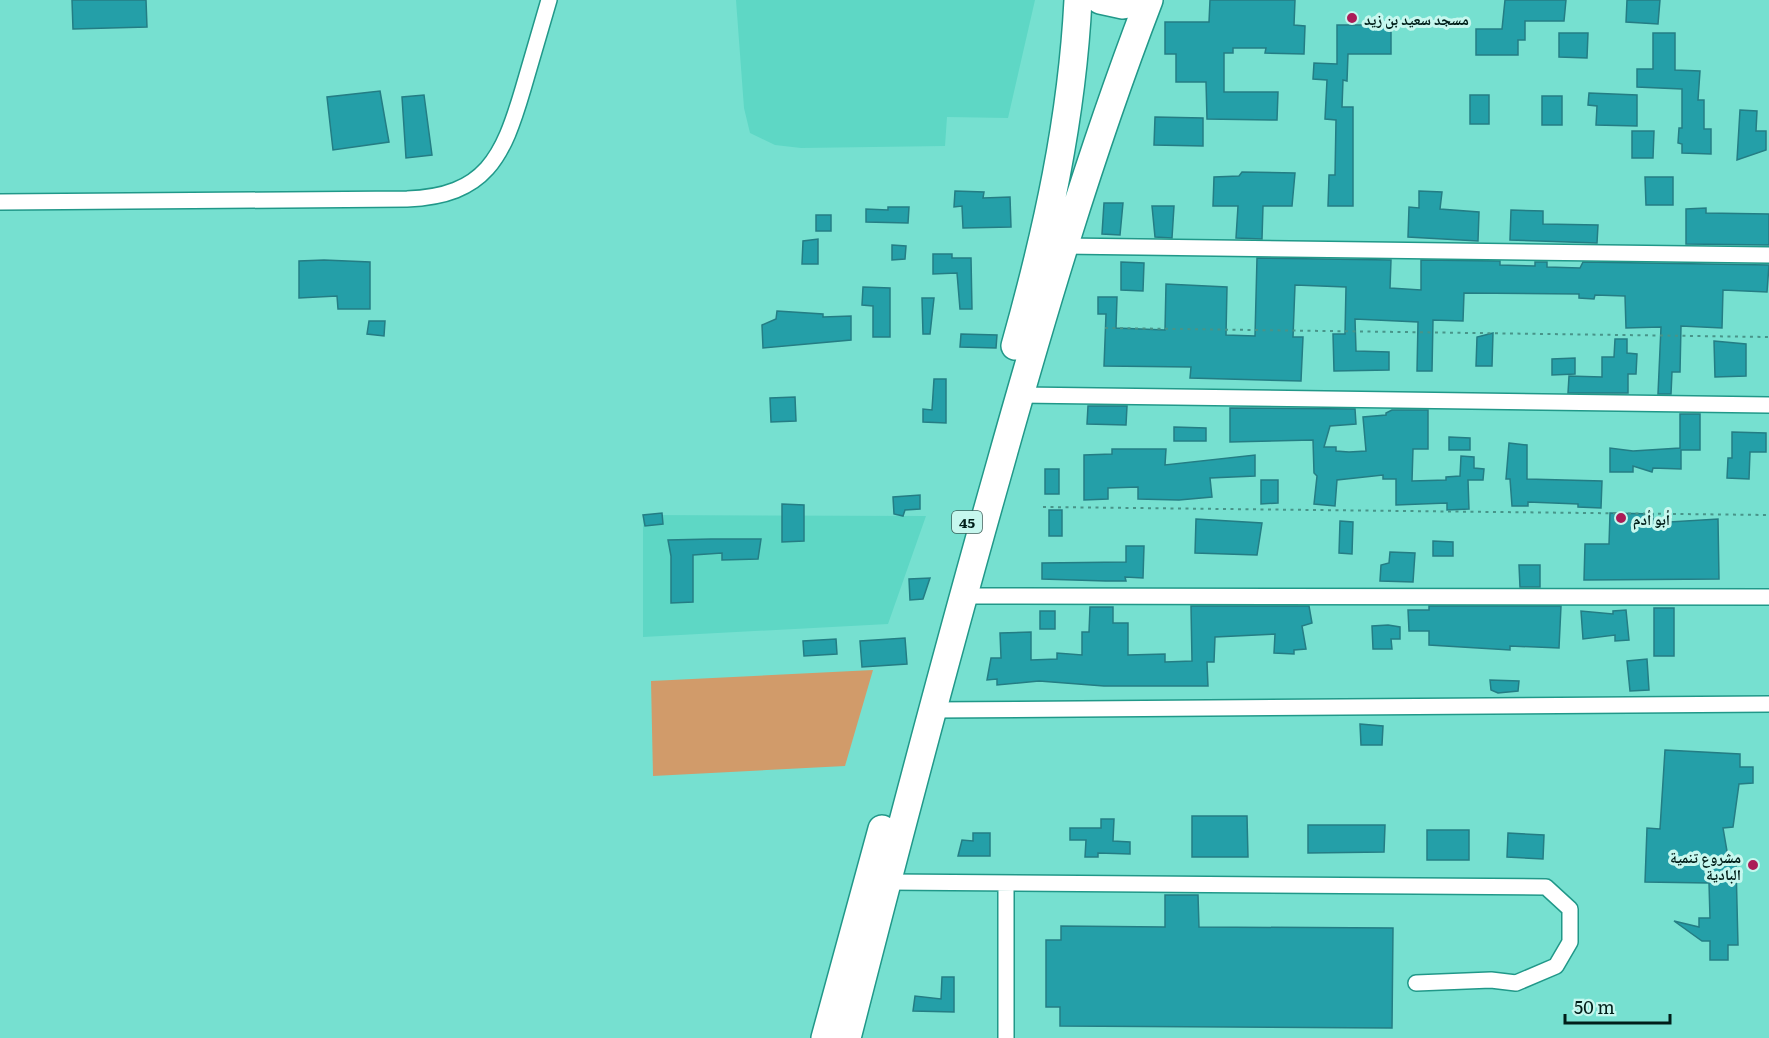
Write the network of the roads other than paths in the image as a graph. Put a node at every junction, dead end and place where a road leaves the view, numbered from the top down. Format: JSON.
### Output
{"nodes":[{"id":1,"x":549,"y":0,"type":"edge"},
{"id":2,"x":1078,"y":0,"type":"edge"},
{"id":3,"x":1100,"y":0,"type":"edge"},
{"id":4,"x":1142,"y":0,"type":"edge"},
{"id":5,"x":1149,"y":0,"type":"edge"},
{"id":6,"x":0,"y":202,"type":"edge"},
{"id":7,"x":1063,"y":246,"type":"junction"},
{"id":8,"x":1769,"y":255,"type":"edge"},
{"id":9,"x":1020,"y":395,"type":"junction"},
{"id":10,"x":1769,"y":405,"type":"edge"},
{"id":11,"x":963,"y":596,"type":"junction"},
{"id":12,"x":1769,"y":597,"type":"edge"},
{"id":13,"x":1769,"y":704,"type":"edge"},
{"id":14,"x":932,"y":710,"type":"junction"},
{"id":15,"x":887,"y":882,"type":"junction"},
{"id":16,"x":1006,"y":884,"type":"junction"},
{"id":17,"x":1416,"y":983,"type":"dead end"},
{"id":18,"x":825,"y":1038,"type":"edge"},
{"id":19,"x":847,"y":1038,"type":"edge"},
{"id":20,"x":1006,"y":1038,"type":"edge"}],
"edges":[{"from":1,"to":6,"type":"street"},
{"from":2,"to":18,"type":"highway","number":"45"},
{"from":3,"to":4,"type":"highway"},
{"from":5,"to":7,"type":"highway","number":"45"},
{"from":7,"to":8,"type":"street"},
{"from":7,"to":9,"type":"highway","number":"45"},
{"from":9,"to":10,"type":"street"},
{"from":9,"to":11,"type":"highway","number":"45"},
{"from":11,"to":12,"type":"street"},
{"from":11,"to":14,"type":"highway","number":"45"},
{"from":13,"to":14,"type":"street"},
{"from":14,"to":15,"type":"highway","number":"45"},
{"from":15,"to":16,"type":"street"},
{"from":15,"to":19,"type":"highway","number":"45"},
{"from":16,"to":17,"type":"street"},
{"from":16,"to":20,"type":"street"}]}
